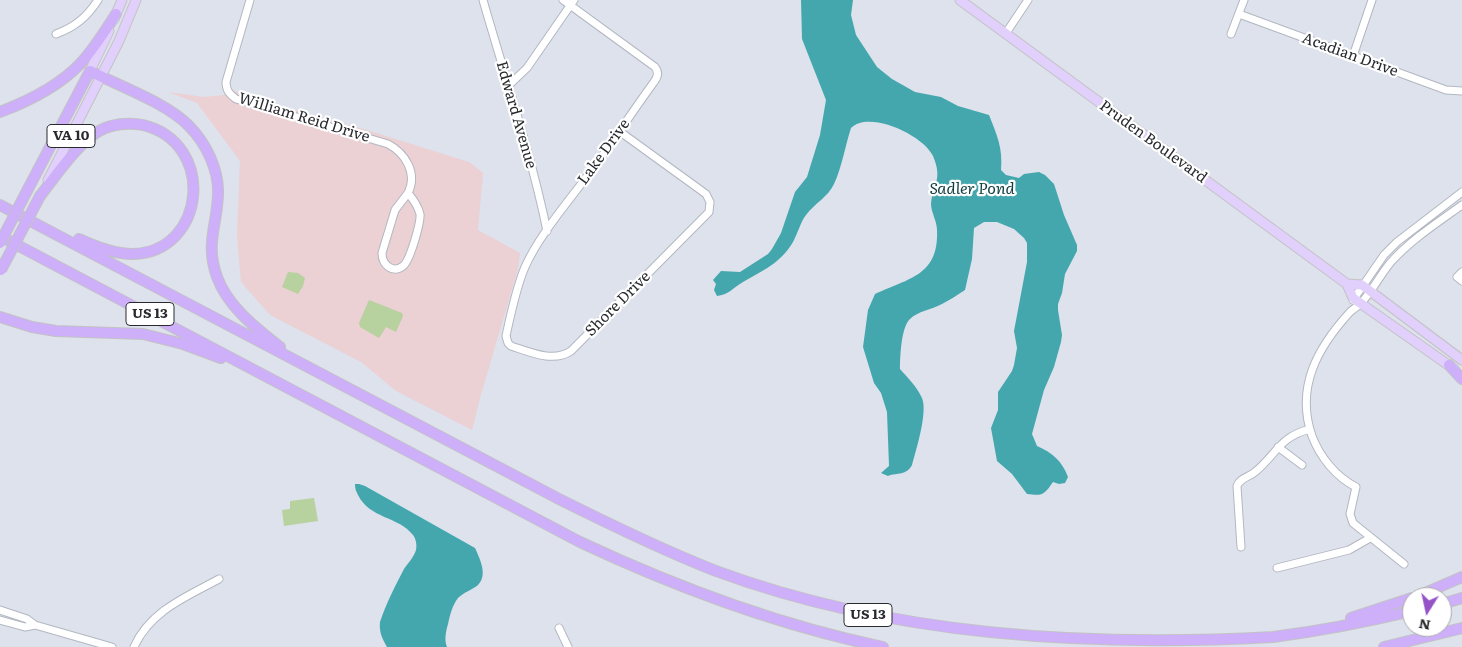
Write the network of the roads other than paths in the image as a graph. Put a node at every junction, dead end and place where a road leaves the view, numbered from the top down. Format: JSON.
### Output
{"nodes":[{"id":1,"x":98,"y":0,"type":"edge"},
{"id":2,"x":122,"y":0,"type":"edge"},
{"id":3,"x":136,"y":0,"type":"edge"},
{"id":4,"x":250,"y":0,"type":"edge"},
{"id":5,"x":483,"y":0,"type":"edge"},
{"id":6,"x":563,"y":0,"type":"edge"},
{"id":7,"x":960,"y":0,"type":"edge"},
{"id":8,"x":1028,"y":0,"type":"edge"},
{"id":9,"x":1244,"y":0,"type":"edge"},
{"id":10,"x":1372,"y":0,"type":"edge"},
{"id":11,"x":572,"y":3,"type":"edge"},
{"id":12,"x":116,"y":14,"type":"junction"},
{"id":13,"x":1239,"y":14,"type":"junction"},
{"id":14,"x":1006,"y":33,"type":"junction"},
{"id":15,"x":56,"y":34,"type":"dead end"},
{"id":16,"x":1231,"y":34,"type":"dead end"},
{"id":17,"x":1353,"y":56,"type":"junction"},
{"id":18,"x":90,"y":71,"type":"junction"},
{"id":19,"x":101,"y":77,"type":"junction"},
{"id":20,"x":509,"y":86,"type":"junction"},
{"id":21,"x":1462,"y":91,"type":"edge"},
{"id":22,"x":0,"y":112,"type":"edge"},
{"id":23,"x":619,"y":131,"type":"junction"},
{"id":24,"x":408,"y":193,"type":"junction"},
{"id":25,"x":40,"y":196,"type":"junction"},
{"id":26,"x":1459,"y":196,"type":"edge"},
{"id":27,"x":0,"y":204,"type":"edge"},
{"id":28,"x":1461,"y":207,"type":"edge"},
{"id":29,"x":47,"y":229,"type":"junction"},
{"id":30,"x":547,"y":231,"type":"junction"},
{"id":31,"x":0,"y":236,"type":"edge"},
{"id":32,"x":0,"y":244,"type":"edge"},
{"id":33,"x":1,"y":271,"type":"edge"},
{"id":34,"x":1462,"y":272,"type":"edge"},
{"id":35,"x":1462,"y":281,"type":"edge"},
{"id":36,"x":1347,"y":284,"type":"junction"},
{"id":37,"x":1366,"y":288,"type":"junction"},
{"id":38,"x":1353,"y":298,"type":"junction"},
{"id":39,"x":1361,"y":304,"type":"junction"},
{"id":40,"x":1352,"y":310,"type":"junction"},
{"id":41,"x":0,"y":317,"type":"edge"},
{"id":42,"x":1462,"y":360,"type":"edge"},
{"id":43,"x":296,"y":361,"type":"junction"},
{"id":44,"x":1449,"y":365,"type":"joint"},
{"id":45,"x":1462,"y":377,"type":"edge"},
{"id":46,"x":299,"y":393,"type":"junction"},
{"id":47,"x":1310,"y":429,"type":"junction"},
{"id":48,"x":1278,"y":447,"type":"junction"},
{"id":49,"x":1302,"y":465,"type":"dead end"},
{"id":50,"x":1370,"y":538,"type":"junction"},
{"id":51,"x":1240,"y":548,"type":"dead end"},
{"id":52,"x":1404,"y":564,"type":"dead end"},
{"id":53,"x":1276,"y":568,"type":"dead end"},
{"id":54,"x":1462,"y":577,"type":"edge"},
{"id":55,"x":219,"y":579,"type":"dead end"},
{"id":56,"x":1439,"y":587,"type":"edge"},
{"id":57,"x":1402,"y":601,"type":"edge"},
{"id":58,"x":0,"y":610,"type":"edge"},
{"id":59,"x":1402,"y":613,"type":"edge"},
{"id":60,"x":0,"y":620,"type":"edge"},
{"id":61,"x":35,"y":625,"type":"junction"},
{"id":62,"x":559,"y":628,"type":"dead end"},
{"id":63,"x":1462,"y":628,"type":"edge"},
{"id":64,"x":1236,"y":640,"type":"junction"},
{"id":65,"x":112,"y":647,"type":"edge"},
{"id":66,"x":134,"y":647,"type":"edge"},
{"id":67,"x":568,"y":647,"type":"edge"},
{"id":68,"x":883,"y":647,"type":"edge"},
{"id":69,"x":1384,"y":647,"type":"edge"}],
"edges":[{"from":1,"to":15,"type":"street"},
{"from":2,"to":12,"type":"main road","number":"VA 10"},
{"from":3,"to":19,"type":"main road","number":"VA 10"},
{"from":4,"to":24,"type":"street","name":"William Reid Drive"},
{"from":5,"to":20,"type":"street","name":"Edward Avenue"},
{"from":6,"to":11,"type":"street"},
{"from":7,"to":14,"type":"main road","name":"Pruden Boulevard"},
{"from":8,"to":14,"type":"street"},
{"from":9,"to":13,"type":"street"},
{"from":10,"to":17,"type":"street"},
{"from":11,"to":20,"type":"street"},
{"from":11,"to":23,"type":"street","name":"Lake Drive"},
{"from":12,"to":18,"type":"main road","number":"VA 10"},
{"from":12,"to":22,"type":"highway"},
{"from":13,"to":16,"type":"street"},
{"from":13,"to":17,"type":"street","name":"Acadian Drive"},
{"from":14,"to":36,"type":"main road","name":"Pruden Boulevard"},
{"from":17,"to":21,"type":"street","name":"Acadian Drive"},
{"from":18,"to":19,"type":"highway"},
{"from":18,"to":32,"type":"highway","number":"VA 10","bridge":true},
{"from":19,"to":25,"type":"main road","number":"VA 10"},
{"from":19,"to":43,"type":"highway"},
{"from":20,"to":30,"type":"street","name":"Edward Avenue"},
{"from":23,"to":30,"type":"street","name":"Lake Drive"},
{"from":23,"to":30,"type":"street","name":"Shore Drive"},
{"from":24,"to":24,"type":"street"},
{"from":25,"to":29,"type":"highway"},
{"from":25,"to":33,"type":"highway","number":"VA 10","bridge":true},
{"from":26,"to":28,"type":"street"},
{"from":26,"to":37,"type":"street"},
{"from":27,"to":29,"type":"highway","number":"US 13"},
{"from":28,"to":37,"type":"street"},
{"from":29,"to":43,"type":"highway","number":"US 13"},
{"from":31,"to":46,"type":"highway","number":"US 13"},
{"from":34,"to":35,"type":"street"},
{"from":36,"to":37,"type":"main road"},
{"from":36,"to":38,"type":"main road"},
{"from":37,"to":38,"type":"street"},
{"from":37,"to":39,"type":"street"},
{"from":37,"to":42,"type":"main road"},
{"from":38,"to":39,"type":"main road"},
{"from":38,"to":40,"type":"street"},
{"from":39,"to":40,"type":"street"},
{"from":39,"to":44,"type":"main road"},
{"from":40,"to":47,"type":"street"},
{"from":41,"to":46,"type":"highway"},
{"from":43,"to":64,"type":"highway","number":"US 13"},
{"from":44,"to":45,"type":"highway"},
{"from":46,"to":68,"type":"highway","number":"US 13"},
{"from":47,"to":48,"type":"street"},
{"from":47,"to":50,"type":"street"},
{"from":48,"to":49,"type":"street"},
{"from":48,"to":51,"type":"street"},
{"from":50,"to":52,"type":"street"},
{"from":50,"to":53,"type":"street"},
{"from":54,"to":56,"type":"highway"},
{"from":55,"to":66,"type":"street"},
{"from":57,"to":64,"type":"highway"},
{"from":58,"to":61,"type":"street"},
{"from":59,"to":64,"type":"highway","number":"US 13"},
{"from":60,"to":61,"type":"street"},
{"from":61,"to":65,"type":"street"},
{"from":62,"to":67,"type":"street"},
{"from":63,"to":69,"type":"highway"}]}
